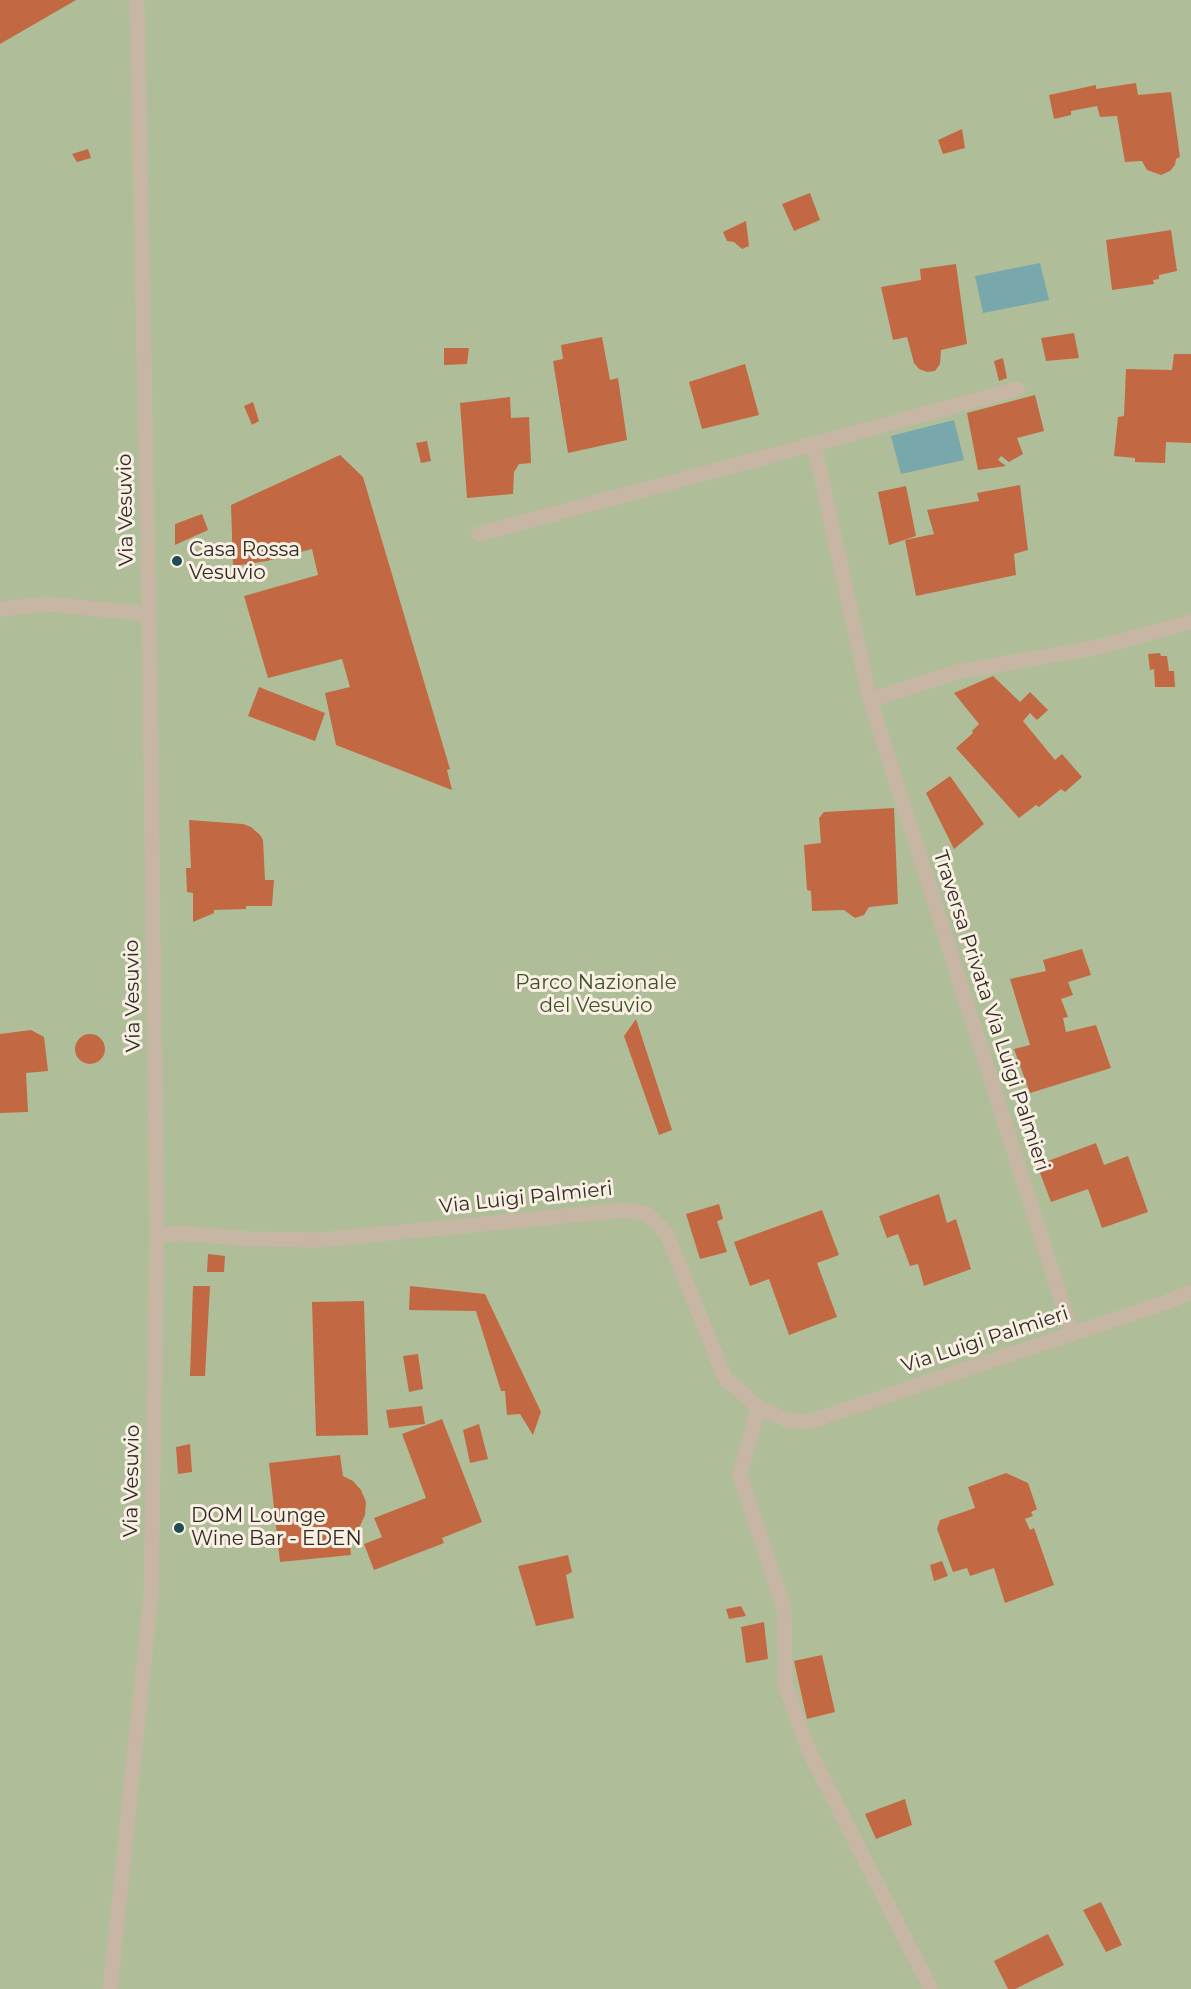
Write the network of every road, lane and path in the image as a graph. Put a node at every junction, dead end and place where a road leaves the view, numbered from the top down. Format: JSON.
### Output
{"nodes":[{"id":1,"x":137,"y":0,"type":"edge"},
{"id":2,"x":1017,"y":389,"type":"dead end"},
{"id":3,"x":814,"y":444,"type":"junction"},
{"id":4,"x":479,"y":534,"type":"dead end"},
{"id":5,"x":0,"y":609,"type":"edge"},
{"id":6,"x":149,"y":614,"type":"junction"},
{"id":7,"x":1191,"y":622,"type":"edge"},
{"id":8,"x":870,"y":700,"type":"junction"},
{"id":9,"x":157,"y":1236,"type":"junction"},
{"id":10,"x":1191,"y":1292,"type":"edge"},
{"id":11,"x":1167,"y":1302,"type":"junction"},
{"id":12,"x":1191,"y":1305,"type":"edge"},
{"id":13,"x":1072,"y":1334,"type":"junction"},
{"id":14,"x":758,"y":1407,"type":"junction"},
{"id":15,"x":110,"y":1989,"type":"edge"},
{"id":16,"x":931,"y":1989,"type":"edge"}],
"edges":[{"from":1,"to":6,"type":"street","name":"Via Vesuvio"},
{"from":2,"to":3,"type":"street"},
{"from":3,"to":4,"type":"street"},
{"from":3,"to":8,"type":"street","name":"Traversa Privata Via Luigi Palmieri"},
{"from":5,"to":6,"type":"street"},
{"from":6,"to":9,"type":"street","name":"Via Vesuvio"},
{"from":7,"to":8,"type":"street"},
{"from":8,"to":13,"type":"street","name":"Traversa Privata Via Luigi Palmieri"},
{"from":9,"to":14,"type":"street","name":"Via Luigi Palmieri"},
{"from":9,"to":15,"type":"street","name":"Via Vesuvio"},
{"from":10,"to":11,"type":"street","name":"Via Luigi Palmieri"},
{"from":11,"to":12,"type":"street"},
{"from":11,"to":13,"type":"street","name":"Via Luigi Palmieri"},
{"from":13,"to":14,"type":"street","name":"Via Luigi Palmieri"},
{"from":14,"to":16,"type":"street"}]}
